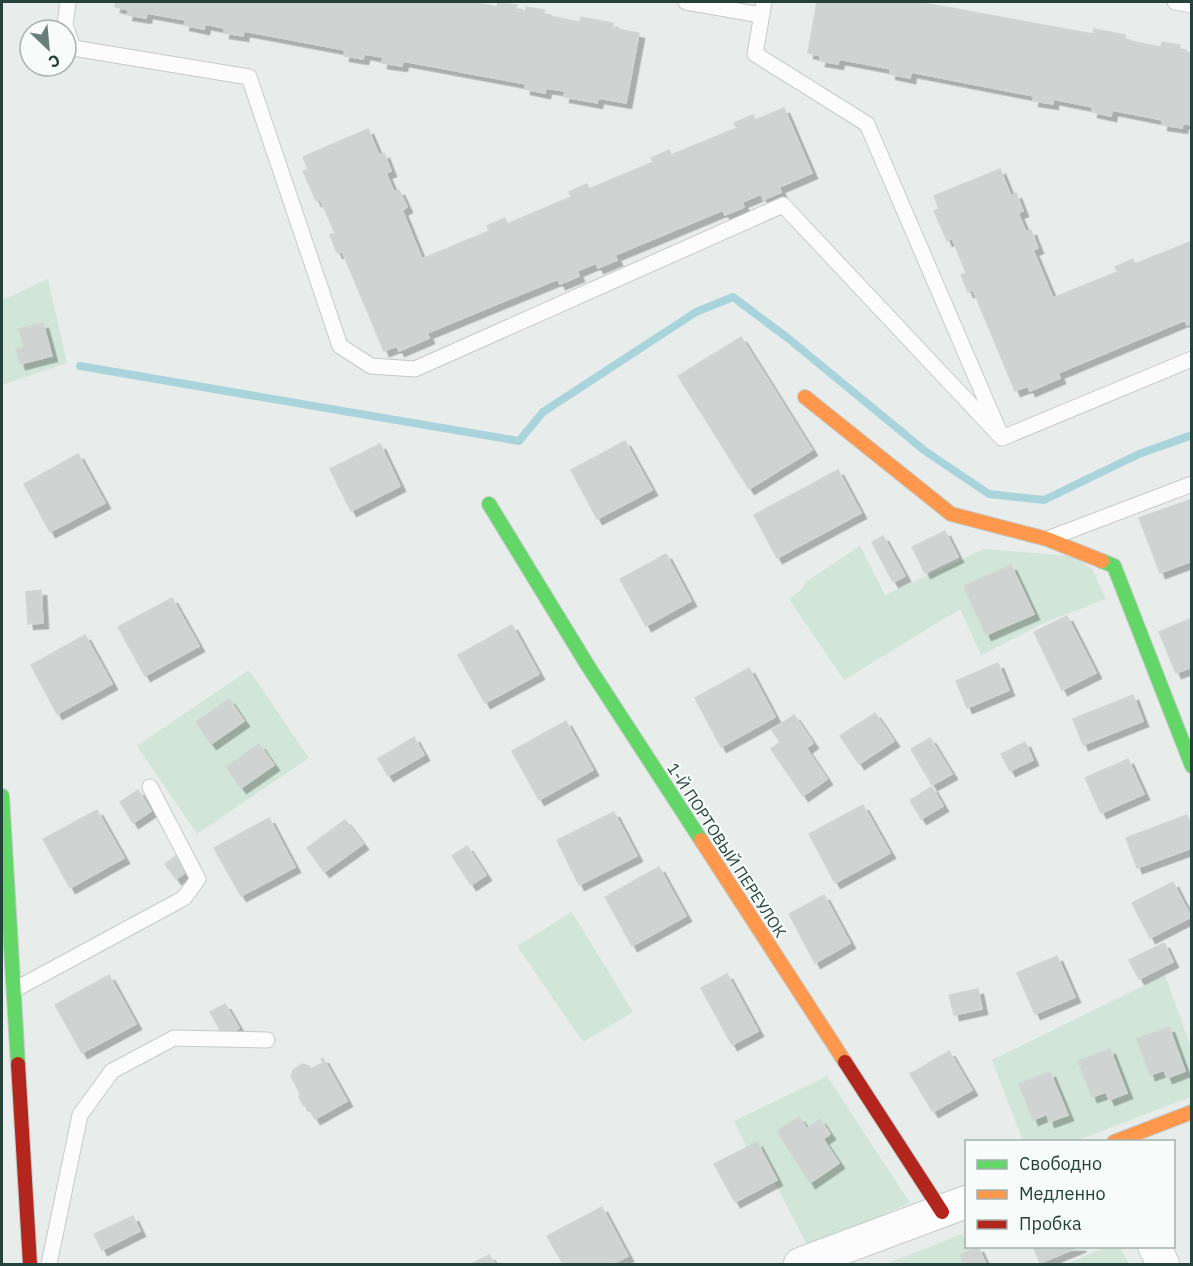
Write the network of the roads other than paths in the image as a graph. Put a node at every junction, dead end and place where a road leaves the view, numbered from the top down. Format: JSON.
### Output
{"nodes":[{"id":1,"x":68,"y":2,"type":"edge"},
{"id":2,"x":686,"y":2,"type":"edge"},
{"id":3,"x":1175,"y":2,"type":"edge"},
{"id":4,"x":1191,"y":5,"type":"edge"},
{"id":5,"x":763,"y":8,"type":"edge"},
{"id":6,"x":1191,"y":359,"type":"edge"},
{"id":7,"x":805,"y":397,"type":"dead end"},
{"id":8,"x":1002,"y":438,"type":"junction"},
{"id":9,"x":1191,"y":484,"type":"edge"},
{"id":10,"x":489,"y":504,"type":"dead end"},
{"id":11,"x":1047,"y":539,"type":"junction"},
{"id":12,"x":1191,"y":766,"type":"edge"},
{"id":13,"x":150,"y":787,"type":"dead end"},
{"id":14,"x":2,"y":796,"type":"edge"},
{"id":15,"x":14,"y":990,"type":"junction"},
{"id":16,"x":267,"y":1040,"type":"dead end"},
{"id":17,"x":1191,"y":1112,"type":"edge"},
{"id":18,"x":1119,"y":1140,"type":"edge"},
{"id":19,"x":954,"y":1207,"type":"edge"},
{"id":20,"x":1155,"y":1248,"type":"edge"},
{"id":21,"x":30,"y":1264,"type":"edge"},
{"id":22,"x":49,"y":1264,"type":"edge"},
{"id":23,"x":800,"y":1264,"type":"edge"},
{"id":24,"x":1163,"y":1264,"type":"edge"}],
"edges":[{"from":1,"to":8,"type":"lane"},
{"from":2,"to":5,"type":"lane"},
{"from":3,"to":4,"type":"lane"},
{"from":5,"to":8,"type":"lane"},
{"from":6,"to":8,"type":"lane"},
{"from":7,"to":11,"type":"street"},
{"from":9,"to":11,"type":"lane"},
{"from":10,"to":19,"type":"street","name":"1-Й ПОРТОВЫЙ ПЕРЕУЛОК"},
{"from":11,"to":12,"type":"street"},
{"from":13,"to":15,"type":"lane"},
{"from":14,"to":15,"type":"street"},
{"from":15,"to":21,"type":"street"},
{"from":16,"to":22,"type":"lane"},
{"from":17,"to":18,"type":"street"},
{"from":19,"to":23,"type":"street"},
{"from":20,"to":24,"type":"street"}]}
